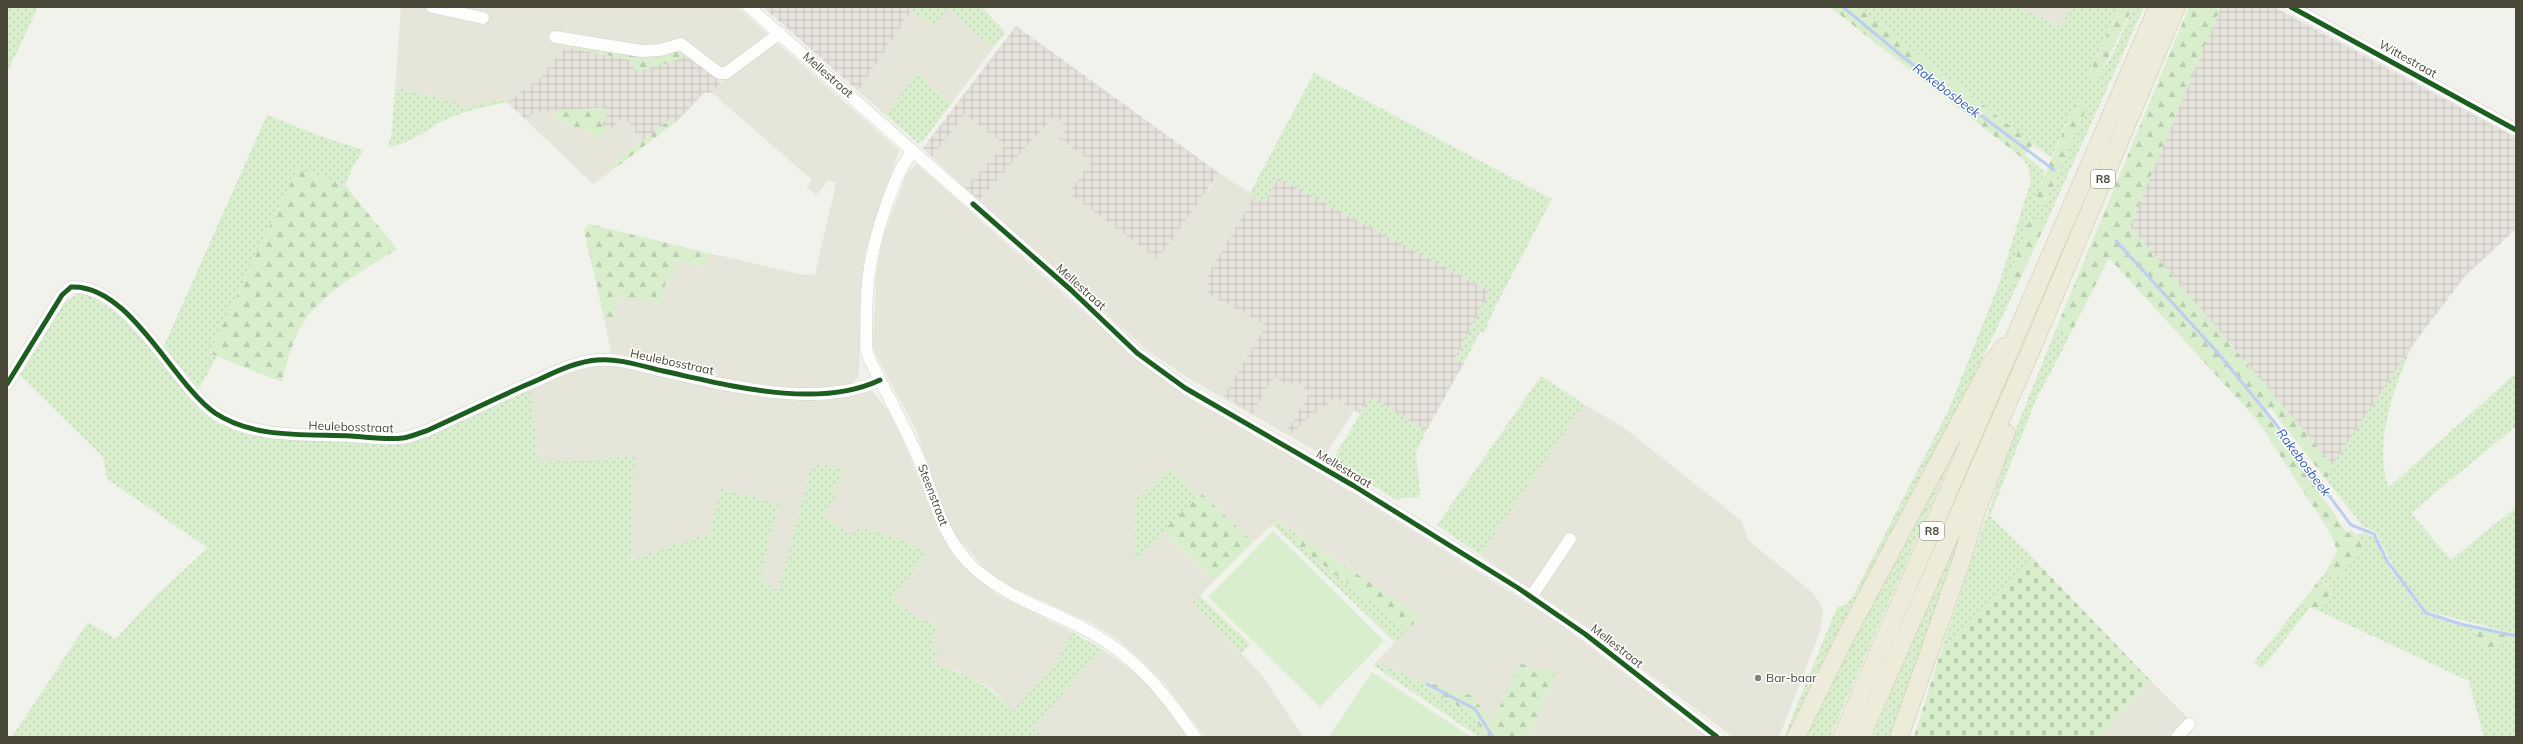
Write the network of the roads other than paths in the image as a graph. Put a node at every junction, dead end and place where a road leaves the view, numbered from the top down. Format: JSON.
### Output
{"nodes":[{"id":1,"x":432,"y":7,"type":"edge"},
{"id":2,"x":749,"y":7,"type":"edge"},
{"id":3,"x":2158,"y":7,"type":"edge"},
{"id":4,"x":2176,"y":7,"type":"edge"},
{"id":5,"x":2291,"y":7,"type":"edge"},
{"id":6,"x":464,"y":10,"type":"edge"},
{"id":7,"x":483,"y":18,"type":"dead end"},
{"id":8,"x":780,"y":33,"type":"junction"},
{"id":9,"x":555,"y":37,"type":"dead end"},
{"id":10,"x":2516,"y":130,"type":"edge"},
{"id":11,"x":913,"y":151,"type":"junction"},
{"id":12,"x":2022,"y":324,"type":"junction"},
{"id":13,"x":2037,"y":336,"type":"junction"},
{"id":14,"x":880,"y":380,"type":"junction"},
{"id":15,"x":7,"y":384,"type":"edge"},
{"id":16,"x":1570,"y":539,"type":"dead end"},
{"id":17,"x":1531,"y":597,"type":"junction"},
{"id":18,"x":2189,"y":724,"type":"dead end"},
{"id":19,"x":1195,"y":737,"type":"edge"},
{"id":20,"x":1717,"y":737,"type":"edge"},
{"id":21,"x":1796,"y":737,"type":"edge"},
{"id":22,"x":1842,"y":737,"type":"edge"},
{"id":23,"x":1861,"y":737,"type":"edge"},
{"id":24,"x":1899,"y":737,"type":"edge"},
{"id":25,"x":2177,"y":737,"type":"edge"}],
"edges":[{"from":1,"to":6,"type":"street"},
{"from":2,"to":8,"type":"street","name":"Mellestraat"},
{"from":3,"to":12,"type":"highway","number":"R8"},
{"from":4,"to":13,"type":"highway","number":"R8"},
{"from":5,"to":10,"type":"street","name":"Wittestraat"},
{"from":6,"to":7,"type":"street"},
{"from":8,"to":9,"type":"street"},
{"from":8,"to":11,"type":"street","name":"Mellestraat"},
{"from":11,"to":14,"type":"street","name":"Steenstraat"},
{"from":11,"to":17,"type":"street","name":"Mellestraat"},
{"from":12,"to":21,"type":"highway","number":"R8"},
{"from":12,"to":22,"type":"highway","number":"R8"},
{"from":13,"to":23,"type":"highway","number":"R8"},
{"from":13,"to":24,"type":"highway","number":"R8"},
{"from":14,"to":15,"type":"street","name":"Heulebosstraat"},
{"from":14,"to":19,"type":"street","name":"Steenstraat"},
{"from":16,"to":17,"type":"street"},
{"from":17,"to":20,"type":"street","name":"Mellestraat"},
{"from":18,"to":25,"type":"street"}]}
